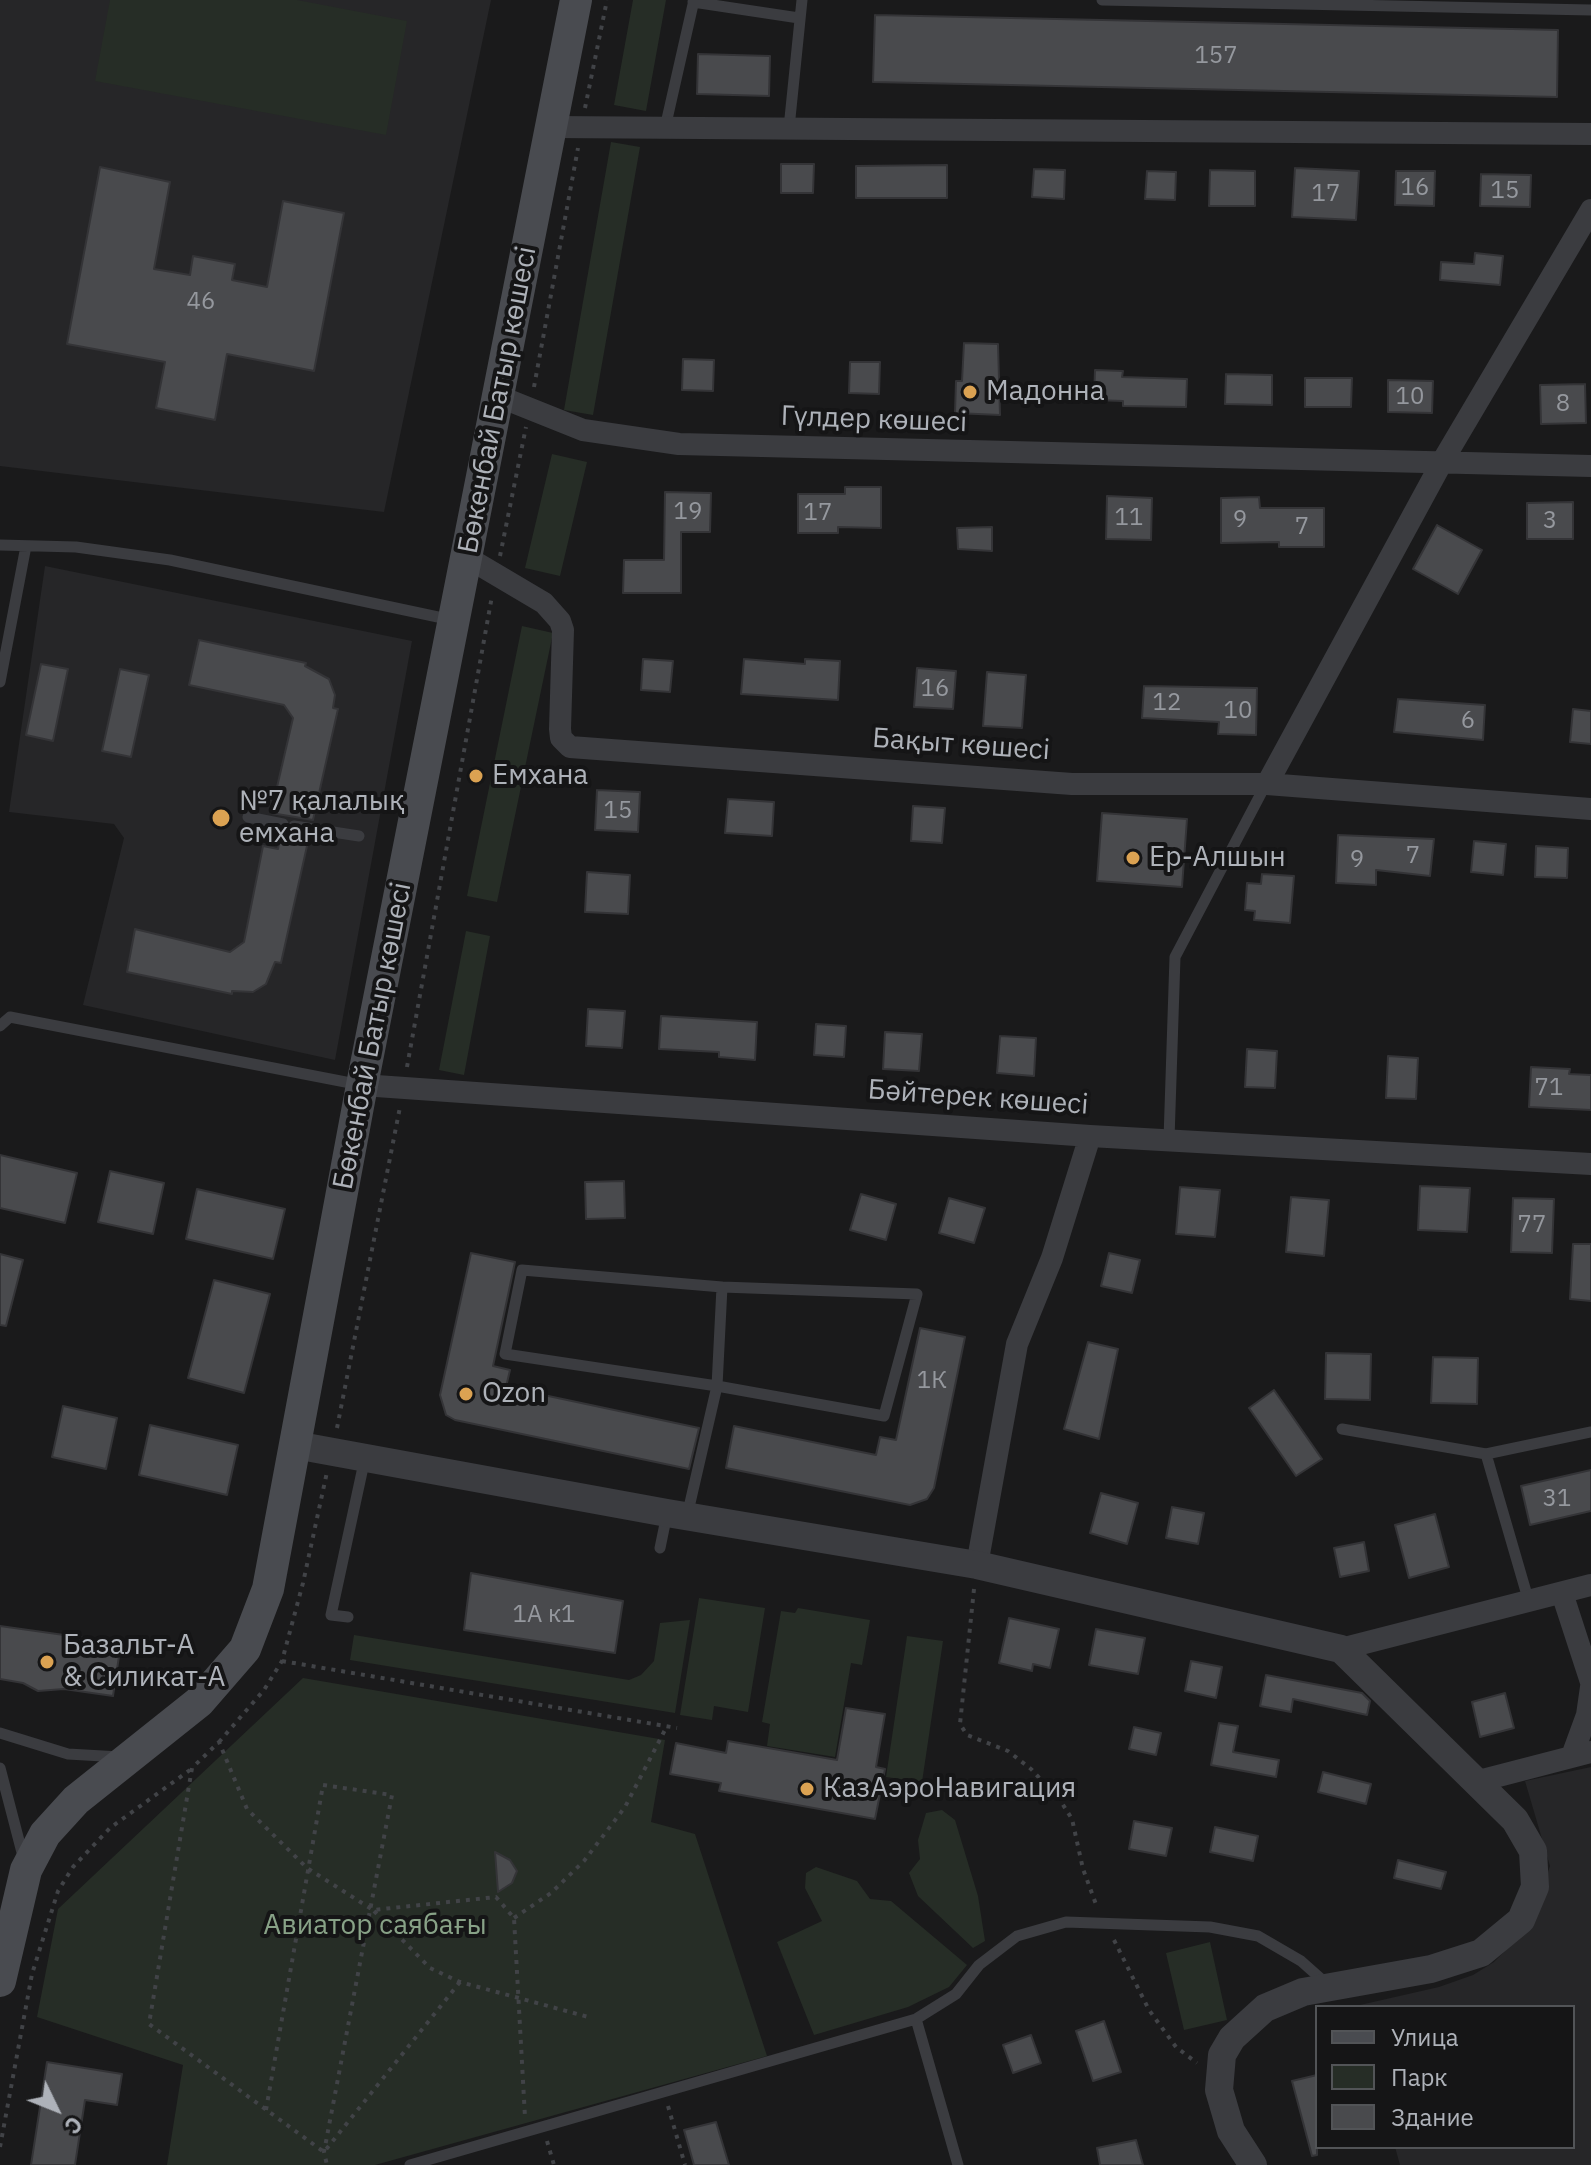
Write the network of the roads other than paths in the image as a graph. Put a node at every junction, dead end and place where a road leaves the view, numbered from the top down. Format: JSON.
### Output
{"nodes":[{"id":1,"x":576,"y":0,"type":"edge"},
{"id":2,"x":802,"y":0,"type":"edge"},
{"id":3,"x":1102,"y":0,"type":"edge"},
{"id":4,"x":693,"y":1,"type":"edge"},
{"id":5,"x":1591,"y":10,"type":"edge"},
{"id":6,"x":799,"y":18,"type":"junction"},
{"id":7,"x":566,"y":127,"type":"junction"},
{"id":8,"x":665,"y":128,"type":"junction"},
{"id":9,"x":789,"y":128,"type":"junction"},
{"id":10,"x":1591,"y":134,"type":"edge"},
{"id":11,"x":1591,"y":210,"type":"edge"},
{"id":12,"x":498,"y":396,"type":"junction"},
{"id":13,"x":1442,"y":462,"type":"junction"},
{"id":14,"x":1591,"y":466,"type":"edge"},
{"id":15,"x":0,"y":545,"type":"edge"},
{"id":16,"x":26,"y":546,"type":"junction"},
{"id":17,"x":468,"y":558,"type":"junction"},
{"id":18,"x":456,"y":621,"type":"junction"},
{"id":19,"x":0,"y":682,"type":"edge"},
{"id":20,"x":1267,"y":784,"type":"junction"},
{"id":21,"x":1591,"y":809,"type":"edge"},
{"id":22,"x":248,"y":817,"type":"dead end"},
{"id":23,"x":359,"y":836,"type":"dead end"},
{"id":24,"x":5,"y":1014,"type":"edge"},
{"id":25,"x":0,"y":1026,"type":"edge"},
{"id":26,"x":362,"y":1085,"type":"junction"},
{"id":27,"x":1090,"y":1136,"type":"junction"},
{"id":28,"x":1169,"y":1139,"type":"junction"},
{"id":29,"x":1591,"y":1164,"type":"edge"},
{"id":30,"x":722,"y":1287,"type":"junction"},
{"id":31,"x":717,"y":1386,"type":"junction"},
{"id":32,"x":1342,"y":1429,"type":"dead end"},
{"id":33,"x":1591,"y":1432,"type":"edge"},
{"id":34,"x":295,"y":1445,"type":"junction"},
{"id":35,"x":1486,"y":1454,"type":"junction"},
{"id":36,"x":365,"y":1457,"type":"junction"},
{"id":37,"x":677,"y":1515,"type":"junction"},
{"id":38,"x":660,"y":1548,"type":"dead end"},
{"id":39,"x":977,"y":1565,"type":"junction"},
{"id":40,"x":1591,"y":1585,"type":"edge"},
{"id":41,"x":1562,"y":1593,"type":"junction"},
{"id":42,"x":1529,"y":1602,"type":"junction"},
{"id":43,"x":348,"y":1617,"type":"dead end"},
{"id":44,"x":1341,"y":1649,"type":"junction"},
{"id":45,"x":1591,"y":1685,"type":"edge"},
{"id":46,"x":0,"y":1733,"type":"edge"},
{"id":47,"x":1582,"y":1754,"type":"edge"},
{"id":48,"x":132,"y":1758,"type":"junction"},
{"id":49,"x":0,"y":1768,"type":"edge"},
{"id":50,"x":1479,"y":1781,"type":"junction"},
{"id":51,"x":26,"y":1870,"type":"junction"},
{"id":52,"x":0,"y":1981,"type":"edge"},
{"id":53,"x":1332,"y":1988,"type":"junction"},
{"id":54,"x":916,"y":2019,"type":"junction"},
{"id":55,"x":1244,"y":2160,"type":"edge"},
{"id":56,"x":410,"y":2165,"type":"edge"},
{"id":57,"x":958,"y":2165,"type":"edge"}],
"edges":[{"from":1,"to":7,"type":"main road","name":"Бөкенбай Батыр көшесі"},
{"from":2,"to":6,"type":"lane"},
{"from":3,"to":5,"type":"lane"},
{"from":4,"to":6,"type":"lane"},
{"from":4,"to":8,"type":"lane"},
{"from":6,"to":9,"type":"lane"},
{"from":7,"to":8,"type":"street"},
{"from":7,"to":12,"type":"main road","name":"Бөкенбай Батыр көшесі"},
{"from":8,"to":9,"type":"street"},
{"from":9,"to":10,"type":"street"},
{"from":11,"to":13,"type":"street"},
{"from":12,"to":13,"type":"street","name":"Гүлдер көшесі"},
{"from":12,"to":17,"type":"main road","name":"Бөкенбай Батыр көшесі"},
{"from":13,"to":14,"type":"street","name":"Гүлдер көшесі"},
{"from":13,"to":20,"type":"street"},
{"from":15,"to":16,"type":"lane"},
{"from":16,"to":18,"type":"lane"},
{"from":16,"to":19,"type":"lane"},
{"from":17,"to":18,"type":"main road","name":"Бөкенбай Батыр көшесі"},
{"from":17,"to":20,"type":"street","name":"Бақыт көшесі"},
{"from":18,"to":26,"type":"main road","name":"Бөкенбай Батыр көшесі"},
{"from":20,"to":21,"type":"street","name":"Бақыт көшесі"},
{"from":20,"to":28,"type":"lane"},
{"from":22,"to":23,"type":"lane"},
{"from":24,"to":25,"type":"lane"},
{"from":24,"to":26,"type":"lane"},
{"from":26,"to":27,"type":"street","name":"Бәйтерек көшесі"},
{"from":26,"to":34,"type":"main road","name":"Бөкенбай Батыр көшесі"},
{"from":27,"to":28,"type":"street","name":"Бәйтерек көшесі"},
{"from":27,"to":39,"type":"street"},
{"from":28,"to":29,"type":"street","name":"Бәйтерек көшесі"},
{"from":30,"to":31,"type":"lane"},
{"from":30,"to":31,"type":"lane"},
{"from":30,"to":31,"type":"lane"},
{"from":31,"to":37,"type":"lane"},
{"from":32,"to":35,"type":"lane"},
{"from":33,"to":35,"type":"lane"},
{"from":34,"to":36,"type":"street"},
{"from":34,"to":48,"type":"main road","name":"Бөкенбай Батыр көшесі"},
{"from":35,"to":42,"type":"lane"},
{"from":36,"to":37,"type":"street"},
{"from":36,"to":43,"type":"lane"},
{"from":37,"to":38,"type":"lane"},
{"from":37,"to":39,"type":"street"},
{"from":39,"to":44,"type":"street"},
{"from":40,"to":41,"type":"street"},
{"from":41,"to":42,"type":"street"},
{"from":41,"to":45,"type":"street"},
{"from":42,"to":44,"type":"street"},
{"from":44,"to":50,"type":"street"},
{"from":45,"to":47,"type":"street"},
{"from":46,"to":48,"type":"lane"},
{"from":47,"to":50,"type":"street"},
{"from":48,"to":51,"type":"main road","name":"Бөкенбай Батыр көшесі"},
{"from":49,"to":51,"type":"lane"},
{"from":50,"to":53,"type":"street"},
{"from":51,"to":52,"type":"main road","name":"Бөкенбай Батыр көшесі"},
{"from":53,"to":54,"type":"lane"},
{"from":53,"to":55,"type":"street"},
{"from":54,"to":56,"type":"lane"},
{"from":54,"to":57,"type":"lane"}]}
